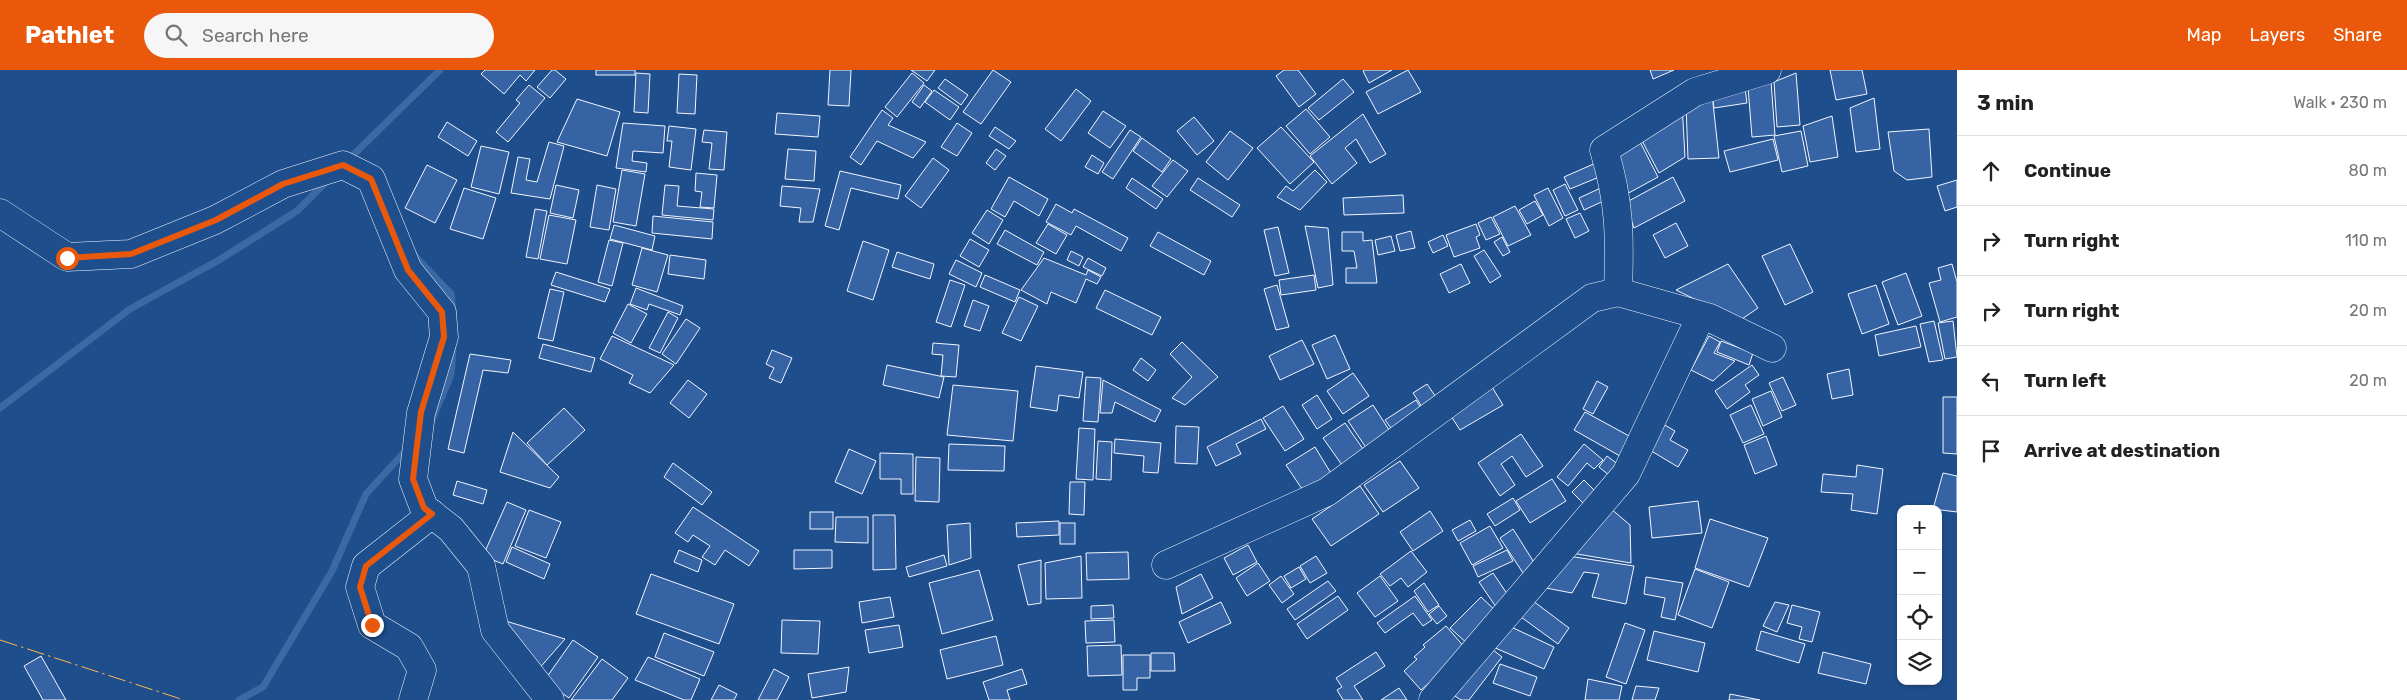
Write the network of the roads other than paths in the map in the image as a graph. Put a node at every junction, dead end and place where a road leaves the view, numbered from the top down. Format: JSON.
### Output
{"nodes":[{"id":1,"x":1767,"y":70,"type":"edge"},
{"id":2,"x":0,"y":213,"type":"edge"},
{"id":3,"x":1618,"y":292,"type":"junction"},
{"id":4,"x":1701,"y":316,"type":"junction"},
{"id":5,"x":1772,"y":348,"type":"dead end"},
{"id":6,"x":432,"y":514,"type":"junction"},
{"id":7,"x":1166,"y":565,"type":"dead end"},
{"id":8,"x":413,"y":700,"type":"edge"},
{"id":9,"x":550,"y":700,"type":"edge"},
{"id":10,"x":1433,"y":700,"type":"edge"}],
"edges":[{"from":1,"to":3,"type":"lane"},
{"from":2,"to":6,"type":"lane"},
{"from":3,"to":4,"type":"lane"},
{"from":3,"to":7,"type":"lane"},
{"from":4,"to":5,"type":"lane"},
{"from":4,"to":10,"type":"lane"},
{"from":6,"to":8,"type":"lane"},
{"from":6,"to":9,"type":"lane"}]}
